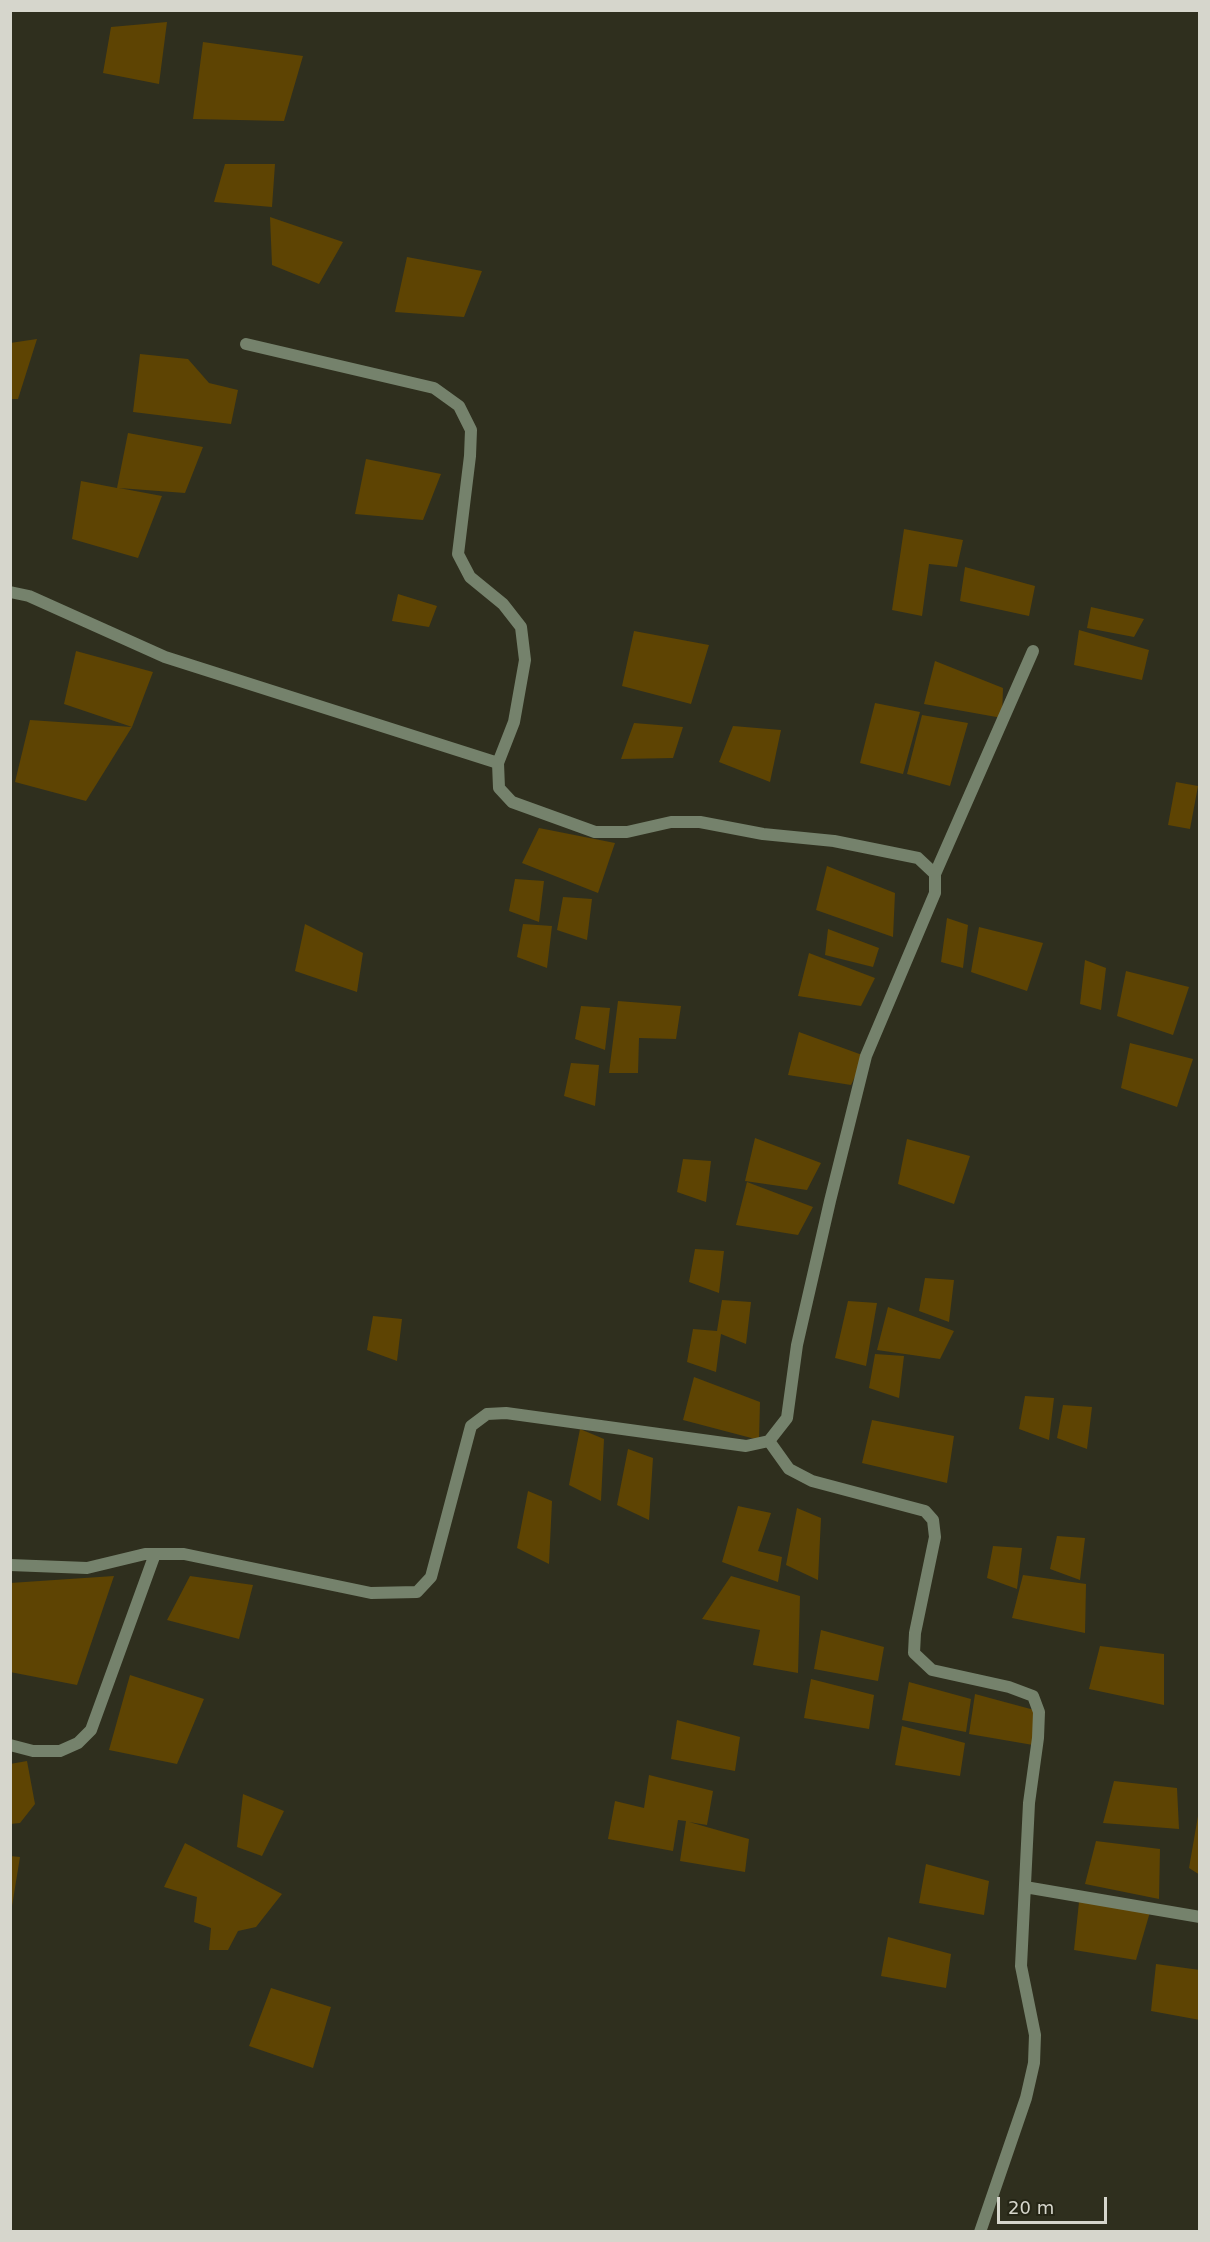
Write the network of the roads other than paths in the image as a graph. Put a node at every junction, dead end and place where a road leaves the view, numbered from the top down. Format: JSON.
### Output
{"nodes":[{"id":1,"x":246,"y":344,"type":"dead end"},
{"id":2,"x":10,"y":592,"type":"edge"},
{"id":3,"x":1033,"y":651,"type":"dead end"},
{"id":4,"x":498,"y":763,"type":"junction"},
{"id":5,"x":934,"y":874,"type":"junction"},
{"id":6,"x":769,"y":1441,"type":"junction"},
{"id":7,"x":155,"y":1554,"type":"junction"},
{"id":8,"x":10,"y":1565,"type":"edge"},
{"id":9,"x":10,"y":1745,"type":"edge"},
{"id":10,"x":1025,"y":1887,"type":"junction"},
{"id":11,"x":1200,"y":1917,"type":"edge"},
{"id":12,"x":980,"y":2232,"type":"edge"}],
"edges":[{"from":1,"to":4,"type":"street"},
{"from":2,"to":4,"type":"street"},
{"from":3,"to":5,"type":"street"},
{"from":4,"to":5,"type":"street"},
{"from":5,"to":6,"type":"street"},
{"from":6,"to":7,"type":"street"},
{"from":6,"to":10,"type":"street"},
{"from":7,"to":8,"type":"street"},
{"from":7,"to":9,"type":"street"},
{"from":10,"to":11,"type":"street"},
{"from":10,"to":12,"type":"street"}]}
